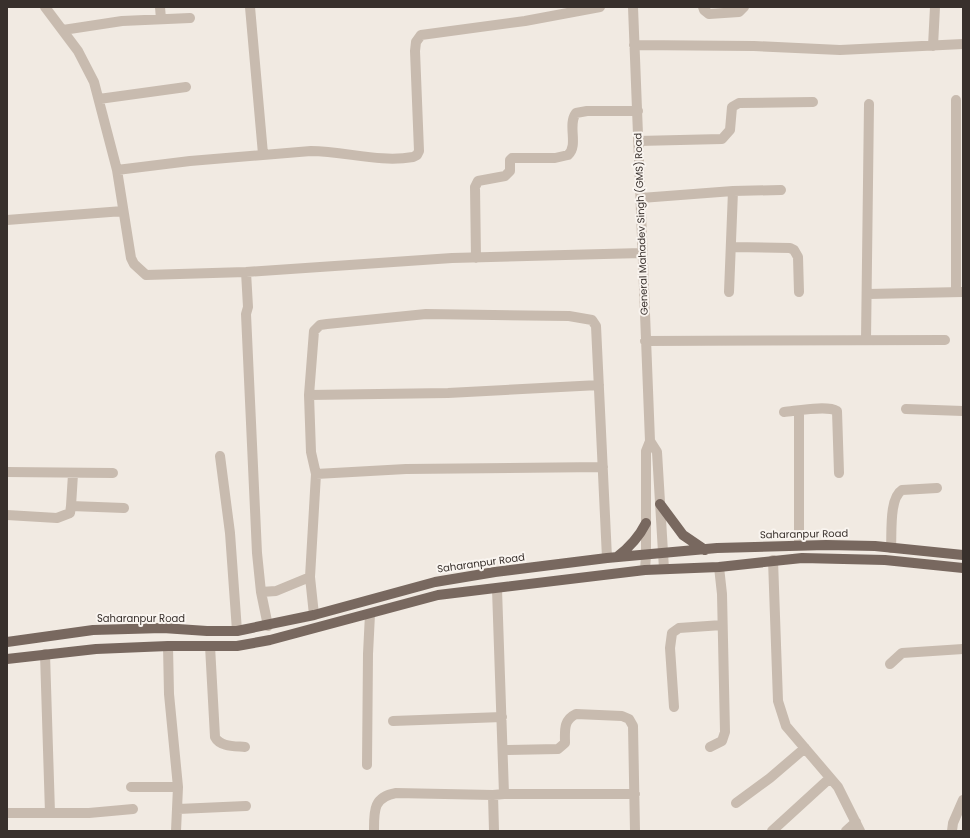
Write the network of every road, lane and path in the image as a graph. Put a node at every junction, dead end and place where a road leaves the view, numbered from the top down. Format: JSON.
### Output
{"nodes":[{"id":1,"x":45,"y":7,"type":"edge"},
{"id":2,"x":160,"y":7,"type":"edge"},
{"id":3,"x":250,"y":7,"type":"edge"},
{"id":4,"x":600,"y":7,"type":"edge"},
{"id":5,"x":633,"y":7,"type":"edge"},
{"id":6,"x":703,"y":7,"type":"edge"},
{"id":7,"x":744,"y":7,"type":"edge"},
{"id":8,"x":935,"y":7,"type":"edge"},
{"id":9,"x":190,"y":18,"type":"dead end"},
{"id":10,"x":161,"y":19,"type":"junction"},
{"id":11,"x":63,"y":30,"type":"junction"},
{"id":12,"x":963,"y":44,"type":"edge"},
{"id":13,"x":634,"y":45,"type":"junction"},
{"id":14,"x":933,"y":46,"type":"junction"},
{"id":15,"x":186,"y":86,"type":"dead end"},
{"id":16,"x":99,"y":99,"type":"junction"},
{"id":17,"x":956,"y":100,"type":"dead end"},
{"id":18,"x":813,"y":102,"type":"dead end"},
{"id":19,"x":869,"y":104,"type":"dead end"},
{"id":20,"x":638,"y":111,"type":"junction"},
{"id":21,"x":638,"y":141,"type":"junction"},
{"id":22,"x":263,"y":154,"type":"junction"},
{"id":23,"x":117,"y":170,"type":"junction"},
{"id":24,"x":781,"y":190,"type":"dead end"},
{"id":25,"x":732,"y":191,"type":"junction"},
{"id":26,"x":641,"y":198,"type":"junction"},
{"id":27,"x":123,"y":211,"type":"junction"},
{"id":28,"x":7,"y":220,"type":"edge"},
{"id":29,"x":960,"y":229,"type":"edge"},
{"id":30,"x":731,"y":248,"type":"junction"},
{"id":31,"x":642,"y":253,"type":"junction"},
{"id":32,"x":476,"y":258,"type":"junction"},
{"id":33,"x":246,"y":272,"type":"junction"},
{"id":34,"x":729,"y":292,"type":"dead end"},
{"id":35,"x":799,"y":292,"type":"dead end"},
{"id":36,"x":960,"y":292,"type":"edge"},
{"id":37,"x":868,"y":294,"type":"junction"},
{"id":38,"x":866,"y":340,"type":"junction"},
{"id":39,"x":945,"y":340,"type":"dead end"},
{"id":40,"x":645,"y":341,"type":"junction"},
{"id":41,"x":599,"y":385,"type":"junction"},
{"id":42,"x":309,"y":395,"type":"junction"},
{"id":43,"x":906,"y":409,"type":"dead end"},
{"id":44,"x":799,"y":411,"type":"junction"},
{"id":45,"x":963,"y":411,"type":"edge"},
{"id":46,"x":784,"y":412,"type":"dead end"},
{"id":47,"x":650,"y":441,"type":"junction"},
{"id":48,"x":220,"y":456,"type":"dead end"},
{"id":49,"x":604,"y":467,"type":"junction"},
{"id":50,"x":7,"y":472,"type":"edge"},
{"id":51,"x":114,"y":473,"type":"dead end"},
{"id":52,"x":839,"y":473,"type":"dead end"},
{"id":53,"x":73,"y":474,"type":"junction"},
{"id":54,"x":316,"y":474,"type":"junction"},
{"id":55,"x":937,"y":488,"type":"dead end"},
{"id":56,"x":660,"y":504,"type":"junction"},
{"id":57,"x":71,"y":506,"type":"junction"},
{"id":58,"x":124,"y":508,"type":"dead end"},
{"id":59,"x":7,"y":515,"type":"edge"},
{"id":60,"x":646,"y":523,"type":"junction"},
{"id":61,"x":799,"y":545,"type":"junction"},
{"id":62,"x":891,"y":548,"type":"junction"},
{"id":63,"x":705,"y":550,"type":"junction"},
{"id":64,"x":664,"y":554,"type":"junction"},
{"id":65,"x":646,"y":555,"type":"junction"},
{"id":66,"x":963,"y":556,"type":"edge"},
{"id":67,"x":612,"y":558,"type":"junction"},
{"id":68,"x":772,"y":560,"type":"junction"},
{"id":69,"x":719,"y":566,"type":"junction"},
{"id":70,"x":963,"y":568,"type":"edge"},
{"id":71,"x":664,"y":569,"type":"junction"},
{"id":72,"x":645,"y":570,"type":"junction"},
{"id":73,"x":310,"y":577,"type":"junction"},
{"id":74,"x":435,"y":582,"type":"junction"},
{"id":75,"x":497,"y":588,"type":"junction"},
{"id":76,"x":261,"y":592,"type":"junction"},
{"id":77,"x":438,"y":595,"type":"junction"},
{"id":78,"x":370,"y":614,"type":"junction"},
{"id":79,"x":314,"y":615,"type":"junction"},
{"id":80,"x":722,"y":625,"type":"junction"},
{"id":81,"x":268,"y":626,"type":"junction"},
{"id":82,"x":237,"y":631,"type":"junction"},
{"id":83,"x":7,"y":642,"type":"edge"},
{"id":84,"x":168,"y":646,"type":"junction"},
{"id":85,"x":210,"y":646,"type":"junction"},
{"id":86,"x":963,"y":649,"type":"edge"},
{"id":87,"x":45,"y":654,"type":"junction"},
{"id":88,"x":7,"y":659,"type":"edge"},
{"id":89,"x":890,"y":664,"type":"dead end"},
{"id":90,"x":674,"y":707,"type":"dead end"},
{"id":91,"x":502,"y":717,"type":"junction"},
{"id":92,"x":393,"y":721,"type":"dead end"},
{"id":93,"x":244,"y":747,"type":"dead end"},
{"id":94,"x":710,"y":747,"type":"dead end"},
{"id":95,"x":805,"y":748,"type":"junction"},
{"id":96,"x":504,"y":750,"type":"junction"},
{"id":97,"x":366,"y":765,"type":"dead end"},
{"id":98,"x":830,"y":778,"type":"junction"},
{"id":99,"x":131,"y":787,"type":"dead end"},
{"id":100,"x":178,"y":787,"type":"junction"},
{"id":101,"x":504,"y":794,"type":"junction"},
{"id":102,"x":635,"y":794,"type":"junction"},
{"id":103,"x":493,"y":796,"type":"junction"},
{"id":104,"x":963,"y":800,"type":"edge"},
{"id":105,"x":736,"y":803,"type":"dead end"},
{"id":106,"x":246,"y":806,"type":"dead end"},
{"id":107,"x":133,"y":809,"type":"dead end"},
{"id":108,"x":178,"y":809,"type":"junction"},
{"id":109,"x":7,"y":812,"type":"edge"},
{"id":110,"x":50,"y":813,"type":"junction"},
{"id":111,"x":858,"y":827,"type":"edge"},
{"id":112,"x":176,"y":831,"type":"edge"},
{"id":113,"x":374,"y":831,"type":"edge"},
{"id":114,"x":494,"y":831,"type":"edge"},
{"id":115,"x":636,"y":831,"type":"edge"},
{"id":116,"x":772,"y":831,"type":"edge"},
{"id":117,"x":846,"y":831,"type":"edge"},
{"id":118,"x":952,"y":831,"type":"edge"}],
"edges":[{"from":1,"to":11,"type":"street"},
{"from":2,"to":10,"type":"street"},
{"from":3,"to":22,"type":"street"},
{"from":4,"to":22,"type":"street"},
{"from":5,"to":13,"type":"street","name":"General Mahadev Singh (GMS) Road"},
{"from":6,"to":7,"type":"street"},
{"from":8,"to":14,"type":"street"},
{"from":9,"to":10,"type":"street"},
{"from":10,"to":11,"type":"street"},
{"from":11,"to":16,"type":"street"},
{"from":12,"to":14,"type":"street"},
{"from":13,"to":14,"type":"street"},
{"from":13,"to":20,"type":"street","name":"General Mahadev Singh (GMS) Road"},
{"from":15,"to":16,"type":"street"},
{"from":16,"to":23,"type":"street"},
{"from":17,"to":29,"type":"street"},
{"from":18,"to":21,"type":"street"},
{"from":19,"to":37,"type":"street"},
{"from":20,"to":21,"type":"street","name":"General Mahadev Singh (GMS) Road"},
{"from":20,"to":32,"type":"street"},
{"from":21,"to":26,"type":"street","name":"General Mahadev Singh (GMS) Road"},
{"from":22,"to":23,"type":"street"},
{"from":23,"to":27,"type":"street"},
{"from":24,"to":25,"type":"street"},
{"from":25,"to":26,"type":"street"},
{"from":25,"to":30,"type":"street"},
{"from":26,"to":31,"type":"street","name":"General Mahadev Singh (GMS) Road"},
{"from":27,"to":28,"type":"street"},
{"from":27,"to":33,"type":"street"},
{"from":29,"to":36,"type":"street"},
{"from":30,"to":34,"type":"street"},
{"from":30,"to":35,"type":"street"},
{"from":31,"to":32,"type":"street"},
{"from":31,"to":40,"type":"street","name":"General Mahadev Singh (GMS) Road"},
{"from":32,"to":33,"type":"street"},
{"from":33,"to":76,"type":"street"},
{"from":36,"to":37,"type":"street"},
{"from":37,"to":38,"type":"street"},
{"from":38,"to":39,"type":"street"},
{"from":38,"to":40,"type":"street"},
{"from":40,"to":47,"type":"street","name":"General Mahadev Singh (GMS) Road"},
{"from":41,"to":42,"type":"street"},
{"from":41,"to":42,"type":"street"},
{"from":41,"to":49,"type":"street"},
{"from":42,"to":54,"type":"street"},
{"from":43,"to":45,"type":"street"},
{"from":44,"to":46,"type":"street"},
{"from":44,"to":52,"type":"street"},
{"from":44,"to":61,"type":"street"},
{"from":47,"to":56,"type":"street","name":"General Mahadev Singh (GMS) Road"},
{"from":47,"to":60,"type":"street","name":"General Mahadev Singh (GMS) Road"},
{"from":48,"to":82,"type":"street"},
{"from":49,"to":54,"type":"street"},
{"from":49,"to":67,"type":"street"},
{"from":50,"to":53,"type":"street"},
{"from":51,"to":53,"type":"street"},
{"from":53,"to":57,"type":"street"},
{"from":54,"to":73,"type":"street"},
{"from":55,"to":62,"type":"street"},
{"from":56,"to":63,"type":"main road"},
{"from":56,"to":64,"type":"street","name":"General Mahadev Singh (GMS) Road"},
{"from":57,"to":58,"type":"street"},
{"from":57,"to":59,"type":"street"},
{"from":60,"to":65,"type":"street","name":"General Mahadev Singh (GMS) Road"},
{"from":60,"to":67,"type":"main road"},
{"from":61,"to":62,"type":"main road","name":"Saharanpur Road"},
{"from":61,"to":63,"type":"main road","name":"Saharanpur Road"},
{"from":62,"to":66,"type":"main road","name":"Saharanpur Road"},
{"from":63,"to":64,"type":"main road","name":"Saharanpur Road"},
{"from":64,"to":65,"type":"main road","name":"Saharanpur Road"},
{"from":64,"to":71,"type":"street","name":"General Mahadev Singh (GMS) Road"},
{"from":65,"to":67,"type":"main road","name":"Saharanpur Road"},
{"from":65,"to":72,"type":"street","name":"General Mahadev Singh (GMS) Road"},
{"from":67,"to":74,"type":"main road","name":"Saharanpur Road"},
{"from":68,"to":69,"type":"main road"},
{"from":68,"to":70,"type":"main road"},
{"from":68,"to":95,"type":"street"},
{"from":69,"to":71,"type":"main road"},
{"from":69,"to":80,"type":"street"},
{"from":71,"to":72,"type":"main road"},
{"from":72,"to":75,"type":"main road"},
{"from":73,"to":76,"type":"street"},
{"from":73,"to":79,"type":"street"},
{"from":74,"to":77,"type":"main road"},
{"from":74,"to":79,"type":"main road","name":"Saharanpur Road"},
{"from":75,"to":77,"type":"main road"},
{"from":75,"to":91,"type":"street"},
{"from":76,"to":81,"type":"street"},
{"from":77,"to":78,"type":"main road"},
{"from":78,"to":85,"type":"main road"},
{"from":78,"to":97,"type":"street"},
{"from":79,"to":81,"type":"main road","name":"Saharanpur Road"},
{"from":80,"to":90,"type":"street"},
{"from":80,"to":94,"type":"street"},
{"from":81,"to":82,"type":"main road","name":"Saharanpur Road"},
{"from":82,"to":83,"type":"main road","name":"Saharanpur Road"},
{"from":84,"to":85,"type":"main road"},
{"from":84,"to":87,"type":"main road"},
{"from":84,"to":100,"type":"street"},
{"from":85,"to":93,"type":"street"},
{"from":86,"to":89,"type":"street"},
{"from":87,"to":88,"type":"main road"},
{"from":87,"to":110,"type":"street"},
{"from":91,"to":92,"type":"street"},
{"from":91,"to":96,"type":"street"},
{"from":95,"to":98,"type":"street"},
{"from":95,"to":105,"type":"street"},
{"from":96,"to":101,"type":"street"},
{"from":96,"to":102,"type":"street"},
{"from":98,"to":111,"type":"street"},
{"from":98,"to":116,"type":"street"},
{"from":99,"to":100,"type":"street"},
{"from":100,"to":108,"type":"street"},
{"from":101,"to":102,"type":"street"},
{"from":101,"to":103,"type":"street"},
{"from":102,"to":115,"type":"street"},
{"from":103,"to":113,"type":"street"},
{"from":103,"to":114,"type":"street"},
{"from":104,"to":118,"type":"street"},
{"from":106,"to":108,"type":"street"},
{"from":107,"to":110,"type":"street"},
{"from":108,"to":112,"type":"street"},
{"from":109,"to":110,"type":"street"},
{"from":111,"to":117,"type":"street"}]}
